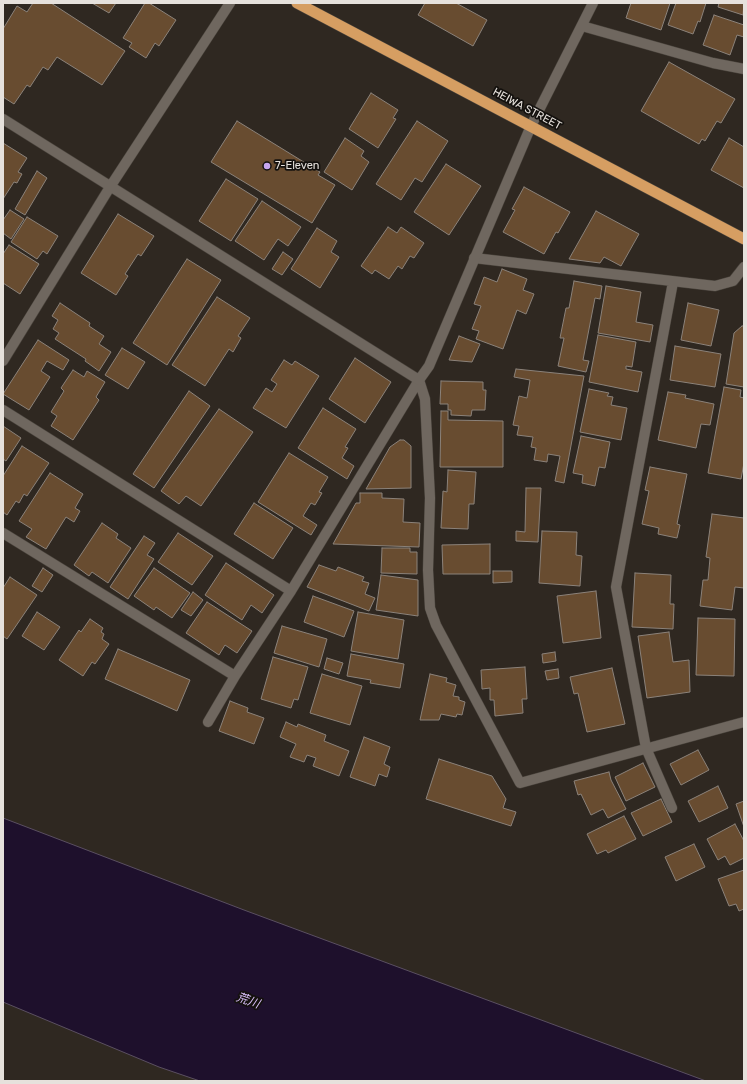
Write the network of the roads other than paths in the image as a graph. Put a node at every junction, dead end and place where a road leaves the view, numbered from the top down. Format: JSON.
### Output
{"nodes":[{"id":1,"x":230,"y":3,"type":"edge"},
{"id":2,"x":297,"y":3,"type":"edge"},
{"id":3,"x":594,"y":3,"type":"edge"},
{"id":4,"x":582,"y":26,"type":"junction"},
{"id":5,"x":744,"y":69,"type":"edge"},
{"id":6,"x":3,"y":119,"type":"edge"},
{"id":7,"x":531,"y":126,"type":"junction"},
{"id":8,"x":110,"y":187,"type":"junction"},
{"id":9,"x":744,"y":239,"type":"edge"},
{"id":10,"x":474,"y":258,"type":"junction"},
{"id":11,"x":744,"y":267,"type":"edge"},
{"id":12,"x":673,"y":282,"type":"junction"},
{"id":13,"x":3,"y":361,"type":"edge"},
{"id":14,"x":420,"y":380,"type":"junction"},
{"id":15,"x":3,"y":410,"type":"edge"},
{"id":16,"x":3,"y":533,"type":"edge"},
{"id":17,"x":291,"y":591,"type":"junction"},
{"id":18,"x":235,"y":676,"type":"junction"},
{"id":19,"x":208,"y":722,"type":"dead end"},
{"id":20,"x":744,"y":722,"type":"edge"},
{"id":21,"x":646,"y":748,"type":"junction"},
{"id":22,"x":672,"y":808,"type":"dead end"}],
"edges":[{"from":1,"to":8,"type":"street"},
{"from":2,"to":7,"type":"highway","name":"HEIWA STREET"},
{"from":3,"to":4,"type":"street"},
{"from":4,"to":5,"type":"street"},
{"from":4,"to":7,"type":"street"},
{"from":6,"to":8,"type":"street"},
{"from":7,"to":9,"type":"highway","name":"HEIWA STREET"},
{"from":7,"to":10,"type":"street"},
{"from":8,"to":13,"type":"street"},
{"from":8,"to":14,"type":"street"},
{"from":10,"to":12,"type":"street"},
{"from":10,"to":14,"type":"street"},
{"from":11,"to":12,"type":"street"},
{"from":12,"to":21,"type":"street"},
{"from":14,"to":17,"type":"street"},
{"from":14,"to":21,"type":"street"},
{"from":15,"to":17,"type":"street"},
{"from":16,"to":18,"type":"street"},
{"from":17,"to":18,"type":"street"},
{"from":18,"to":19,"type":"street"},
{"from":20,"to":21,"type":"street"},
{"from":21,"to":22,"type":"street"}]}
